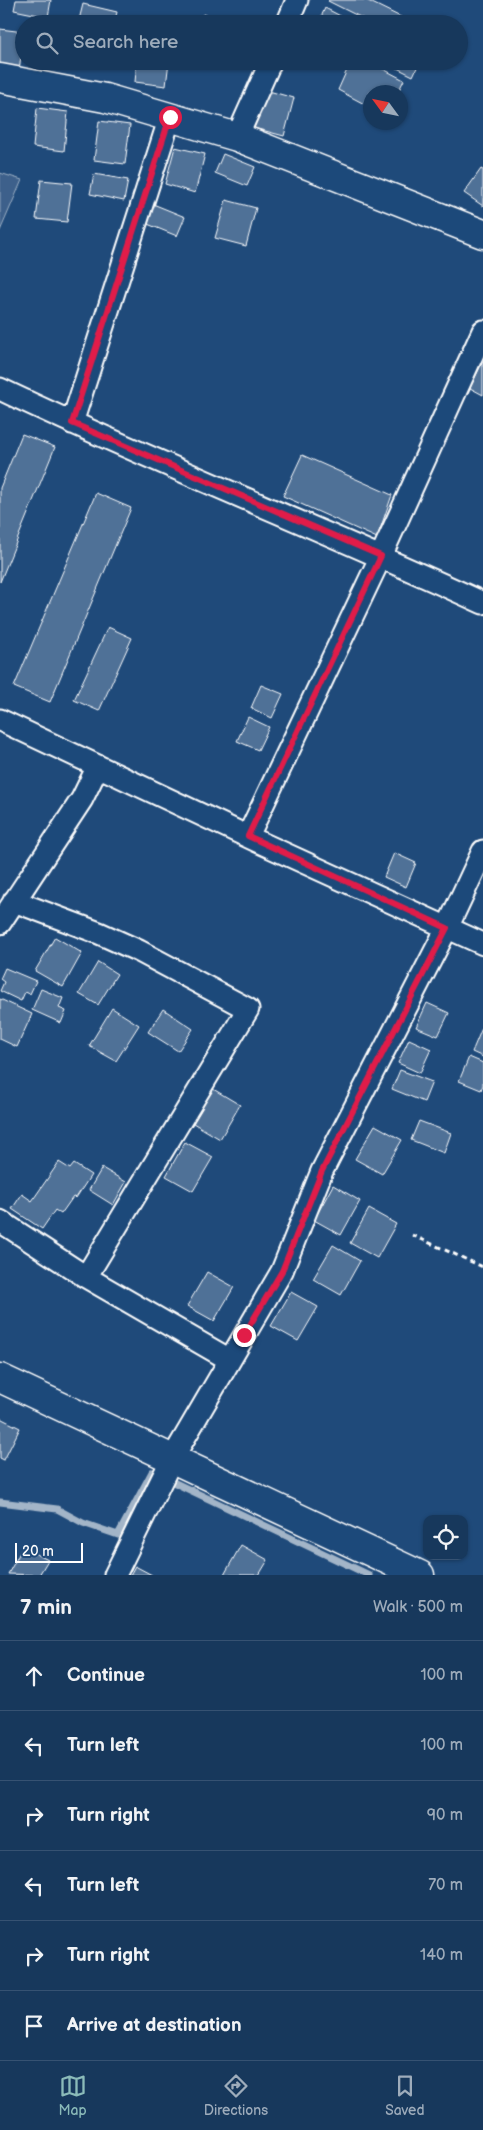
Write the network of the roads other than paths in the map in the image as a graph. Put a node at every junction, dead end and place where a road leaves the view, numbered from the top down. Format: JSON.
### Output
{"nodes":[{"id":1,"x":297,"y":0,"type":"edge"},
{"id":2,"x":291,"y":15,"type":"edge"},
{"id":3,"x":266,"y":70,"type":"edge"},
{"id":4,"x":0,"y":78,"type":"edge"},
{"id":5,"x":170,"y":117,"type":"junction"},
{"id":6,"x":238,"y":138,"type":"junction"},
{"id":7,"x":483,"y":234,"type":"edge"},
{"id":8,"x":483,"y":331,"type":"edge"},
{"id":9,"x":0,"y":388,"type":"edge"},
{"id":10,"x":72,"y":423,"type":"junction"},
{"id":11,"x":381,"y":556,"type":"junction"},
{"id":12,"x":483,"y":603,"type":"edge"},
{"id":13,"x":0,"y":720,"type":"edge"},
{"id":14,"x":98,"y":766,"type":"junction"},
{"id":15,"x":248,"y":836,"type":"junction"},
{"id":16,"x":483,"y":851,"type":"edge"},
{"id":17,"x":14,"y":902,"type":"junction"},
{"id":18,"x":0,"y":923,"type":"edge"},
{"id":19,"x":447,"y":928,"type":"junction"},
{"id":20,"x":483,"y":944,"type":"edge"},
{"id":21,"x":0,"y":1221,"type":"edge"},
{"id":22,"x":86,"y":1277,"type":"junction"},
{"id":23,"x":230,"y":1360,"type":"junction"},
{"id":24,"x":0,"y":1378,"type":"edge"},
{"id":25,"x":172,"y":1459,"type":"junction"},
{"id":26,"x":115,"y":1575,"type":"edge"},
{"id":27,"x":420,"y":1575,"type":"edge"}],
"edges":[{"from":1,"to":2,"type":"street"},
{"from":3,"to":6,"type":"street"},
{"from":4,"to":5,"type":"street"},
{"from":5,"to":6,"type":"street"},
{"from":5,"to":10,"type":"street"},
{"from":6,"to":7,"type":"street"},
{"from":8,"to":11,"type":"street"},
{"from":9,"to":10,"type":"street"},
{"from":10,"to":11,"type":"street"},
{"from":11,"to":12,"type":"street"},
{"from":11,"to":15,"type":"street"},
{"from":13,"to":14,"type":"street"},
{"from":14,"to":15,"type":"street"},
{"from":14,"to":17,"type":"street"},
{"from":15,"to":19,"type":"street"},
{"from":16,"to":19,"type":"street"},
{"from":17,"to":18,"type":"street"},
{"from":17,"to":22,"type":"street"},
{"from":19,"to":20,"type":"street"},
{"from":19,"to":23,"type":"street"},
{"from":21,"to":22,"type":"street"},
{"from":22,"to":23,"type":"street"},
{"from":23,"to":25,"type":"street"},
{"from":24,"to":25,"type":"street"},
{"from":25,"to":26,"type":"street"},
{"from":25,"to":27,"type":"street"}]}
